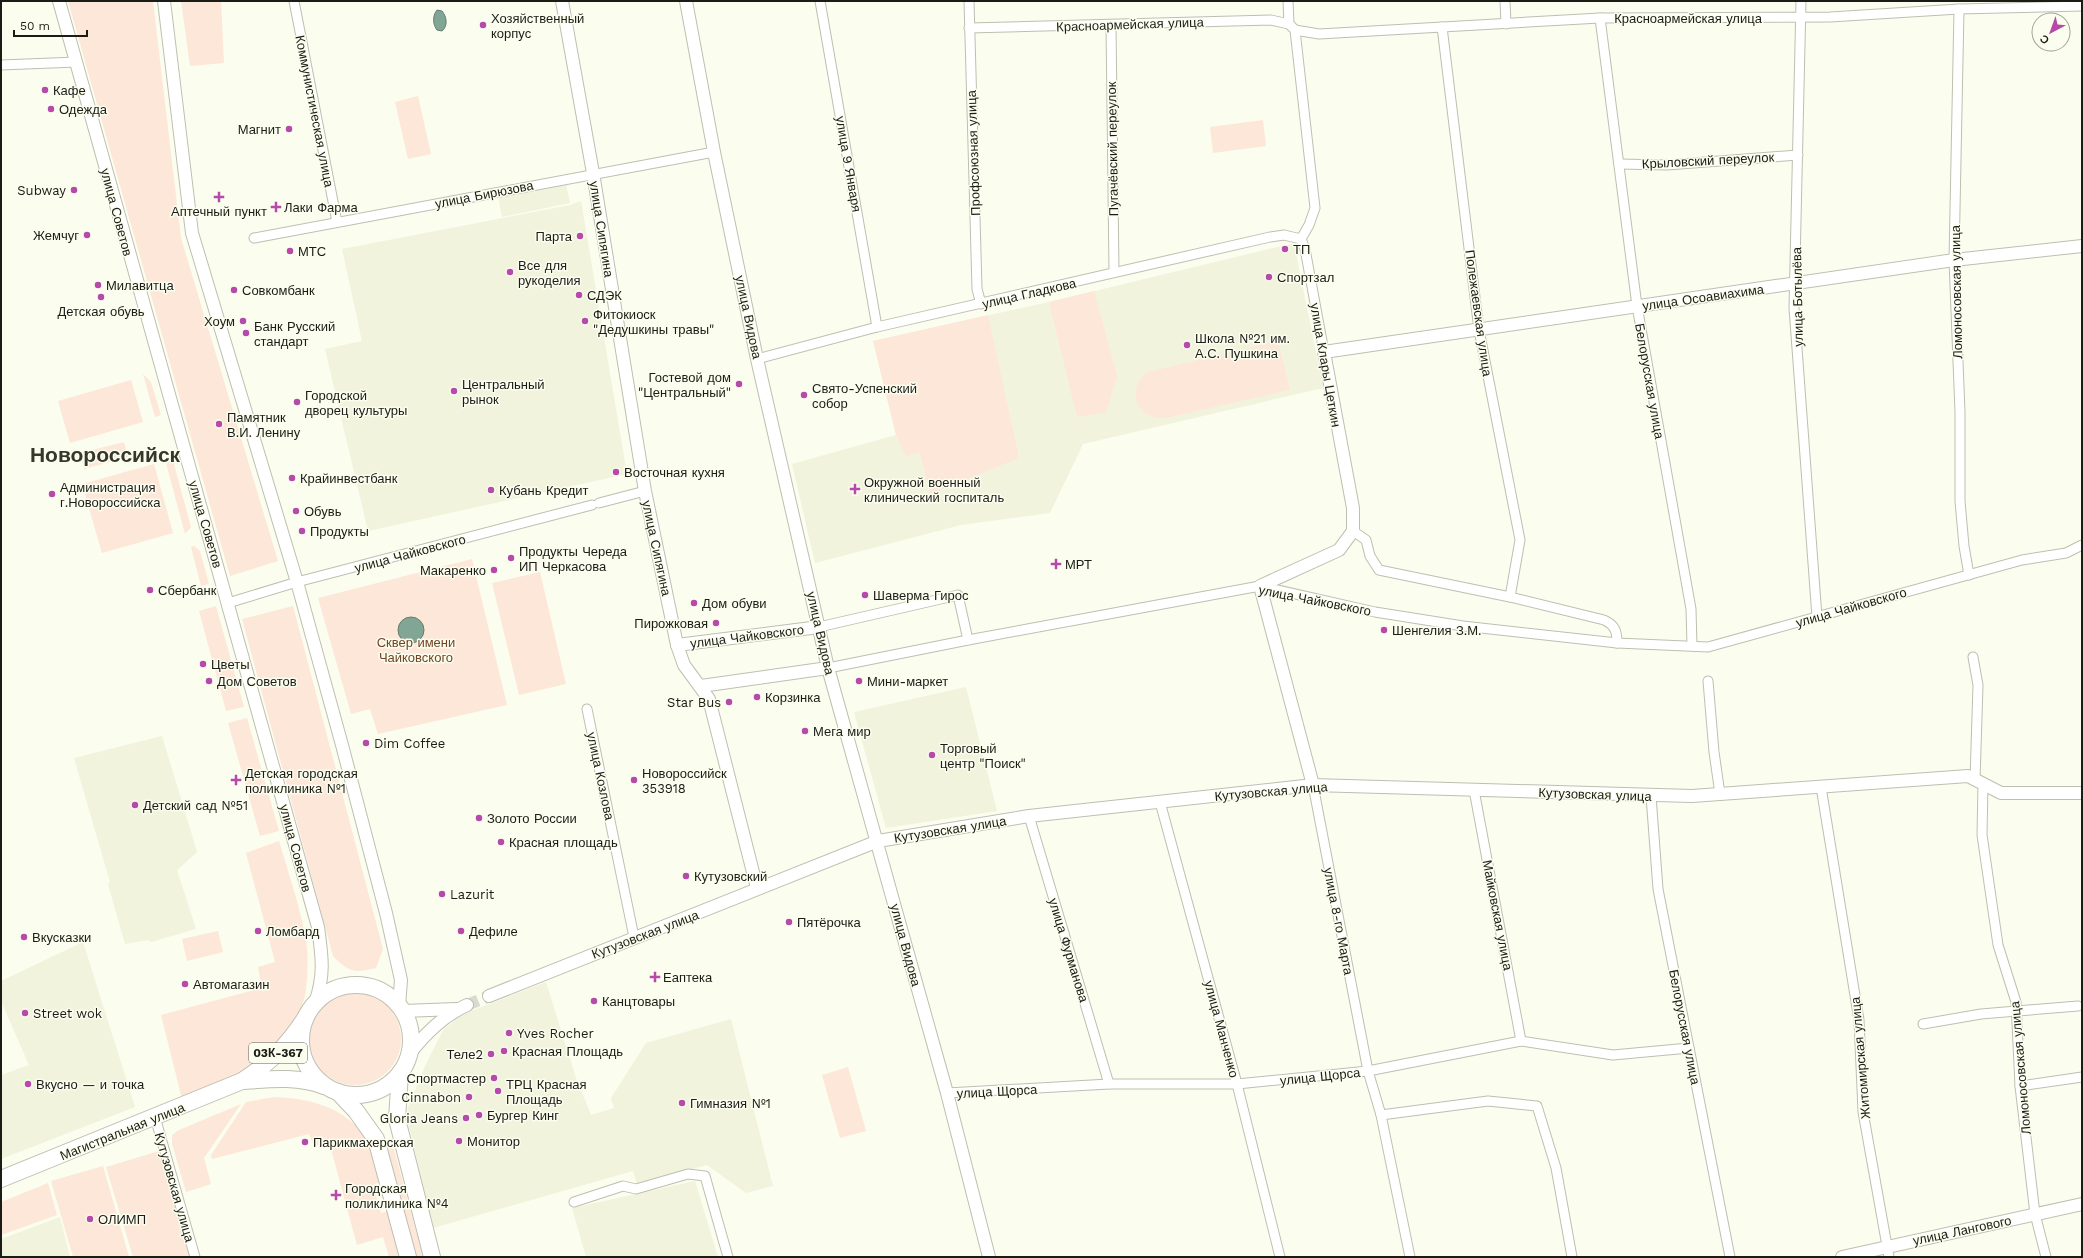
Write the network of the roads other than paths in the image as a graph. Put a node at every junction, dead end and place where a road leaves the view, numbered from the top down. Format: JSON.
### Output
{"nodes":[{"id":1,"x":59,"y":1,"type":"edge"},
{"id":2,"x":164,"y":1,"type":"edge"},
{"id":3,"x":294,"y":1,"type":"edge"},
{"id":4,"x":562,"y":1,"type":"edge"},
{"id":5,"x":686,"y":1,"type":"edge"},
{"id":6,"x":820,"y":1,"type":"edge"},
{"id":7,"x":969,"y":1,"type":"edge"},
{"id":8,"x":1288,"y":1,"type":"edge"},
{"id":9,"x":1505,"y":1,"type":"edge"},
{"id":10,"x":1801,"y":1,"type":"edge"},
{"id":11,"x":2082,"y":6,"type":"edge"},
{"id":12,"x":1959,"y":9,"type":"junction"},
{"id":13,"x":1801,"y":17,"type":"junction"},
{"id":14,"x":1600,"y":18,"type":"junction"},
{"id":15,"x":1506,"y":24,"type":"junction"},
{"id":16,"x":1111,"y":25,"type":"junction"},
{"id":17,"x":1292,"y":27,"type":"junction"},
{"id":18,"x":1442,"y":27,"type":"junction"},
{"id":19,"x":969,"y":28,"type":"junction"},
{"id":20,"x":77,"y":62,"type":"junction"},
{"id":21,"x":1,"y":65,"type":"edge"},
{"id":22,"x":714,"y":152,"type":"junction"},
{"id":23,"x":1798,"y":155,"type":"junction"},
{"id":24,"x":1619,"y":164,"type":"junction"},
{"id":25,"x":593,"y":173,"type":"junction"},
{"id":26,"x":337,"y":222,"type":"junction"},
{"id":27,"x":254,"y":238,"type":"dead end"},
{"id":28,"x":1301,"y":239,"type":"junction"},
{"id":29,"x":2082,"y":246,"type":"edge"},
{"id":30,"x":1954,"y":260,"type":"junction"},
{"id":31,"x":1114,"y":272,"type":"junction"},
{"id":32,"x":1796,"y":283,"type":"junction"},
{"id":33,"x":981,"y":304,"type":"junction"},
{"id":34,"x":1637,"y":306,"type":"junction"},
{"id":35,"x":877,"y":327,"type":"junction"},
{"id":36,"x":1479,"y":330,"type":"junction"},
{"id":37,"x":1324,"y":352,"type":"junction"},
{"id":38,"x":757,"y":359,"type":"junction"},
{"id":39,"x":645,"y":491,"type":"junction"},
{"id":40,"x":1353,"y":531,"type":"junction"},
{"id":41,"x":2082,"y":545,"type":"edge"},
{"id":42,"x":1970,"y":575,"type":"junction"},
{"id":43,"x":297,"y":582,"type":"junction"},
{"id":44,"x":1260,"y":586,"type":"junction"},
{"id":45,"x":1510,"y":597,"type":"junction"},
{"id":46,"x":228,"y":603,"type":"junction"},
{"id":47,"x":1816,"y":617,"type":"junction"},
{"id":48,"x":819,"y":627,"type":"junction"},
{"id":49,"x":968,"y":640,"type":"junction"},
{"id":50,"x":1617,"y":643,"type":"junction"},
{"id":51,"x":677,"y":645,"type":"junction"},
{"id":52,"x":1692,"y":646,"type":"junction"},
{"id":53,"x":1973,"y":657,"type":"dead end"},
{"id":54,"x":828,"y":668,"type":"junction"},
{"id":55,"x":1708,"y":681,"type":"dead end"},
{"id":56,"x":701,"y":686,"type":"junction"},
{"id":57,"x":587,"y":709,"type":"dead end"},
{"id":58,"x":1979,"y":782,"type":"junction"},
{"id":59,"x":1313,"y":785,"type":"junction"},
{"id":60,"x":1821,"y":787,"type":"junction"},
{"id":61,"x":1474,"y":790,"type":"junction"},
{"id":62,"x":2082,"y":793,"type":"edge"},
{"id":63,"x":1720,"y":794,"type":"junction"},
{"id":64,"x":1651,"y":796,"type":"junction"},
{"id":65,"x":1160,"y":802,"type":"junction"},
{"id":66,"x":1029,"y":816,"type":"junction"},
{"id":67,"x":878,"y":841,"type":"junction"},
{"id":68,"x":757,"y":888,"type":"junction"},
{"id":69,"x":634,"y":937,"type":"junction"},
{"id":70,"x":489,"y":996,"type":"tunnel mouth"},
{"id":71,"x":315,"y":1003,"type":"junction"},
{"id":72,"x":2078,"y":1006,"type":"dead end"},
{"id":73,"x":401,"y":1008,"type":"junction"},
{"id":74,"x":2016,"y":1011,"type":"junction"},
{"id":75,"x":306,"y":1017,"type":"junction"},
{"id":76,"x":1923,"y":1024,"type":"dead end"},
{"id":77,"x":1521,"y":1041,"type":"junction"},
{"id":78,"x":1689,"y":1048,"type":"junction"},
{"id":79,"x":410,"y":1053,"type":"junction"},
{"id":80,"x":1368,"y":1071,"type":"junction"},
{"id":81,"x":400,"y":1073,"type":"junction"},
{"id":82,"x":2082,"y":1077,"type":"edge"},
{"id":83,"x":242,"y":1081,"type":"junction"},
{"id":84,"x":1109,"y":1084,"type":"junction"},
{"id":85,"x":1237,"y":1084,"type":"junction"},
{"id":86,"x":2020,"y":1086,"type":"junction"},
{"id":87,"x":333,"y":1090,"type":"junction"},
{"id":88,"x":947,"y":1094,"type":"junction"},
{"id":89,"x":1381,"y":1115,"type":"junction"},
{"id":90,"x":155,"y":1117,"type":"junction"},
{"id":91,"x":1,"y":1179,"type":"edge"},
{"id":92,"x":574,"y":1202,"type":"dead end"},
{"id":93,"x":2082,"y":1204,"type":"edge"},
{"id":94,"x":2035,"y":1214,"type":"junction"},
{"id":95,"x":1888,"y":1252,"type":"edge"},
{"id":96,"x":195,"y":1257,"type":"edge"},
{"id":97,"x":408,"y":1257,"type":"edge"},
{"id":98,"x":432,"y":1257,"type":"edge"},
{"id":99,"x":728,"y":1257,"type":"edge"},
{"id":100,"x":989,"y":1257,"type":"edge"},
{"id":101,"x":1280,"y":1257,"type":"edge"},
{"id":102,"x":1410,"y":1257,"type":"edge"},
{"id":103,"x":1572,"y":1257,"type":"edge"},
{"id":104,"x":1730,"y":1257,"type":"edge"},
{"id":105,"x":1842,"y":1257,"type":"edge"},
{"id":106,"x":2046,"y":1257,"type":"edge"}],
"edges":[{"from":1,"to":20,"type":"street","name":"улица Советов"},
{"from":2,"to":43,"type":"street"},
{"from":3,"to":26,"type":"street","name":"Коммунистическая улица"},
{"from":4,"to":25,"type":"street","name":"улица Сипягина"},
{"from":5,"to":22,"type":"street","name":"улица Видова"},
{"from":6,"to":35,"type":"street","name":"улица 9 Января"},
{"from":7,"to":19,"type":"street","name":"Профсоюзная улица"},
{"from":8,"to":17,"type":"street"},
{"from":9,"to":15,"type":"street"},
{"from":10,"to":13,"type":"street","name":"улица Ботылёва"},
{"from":11,"to":12,"type":"street","name":"Красноармейская улица"},
{"from":12,"to":13,"type":"street","name":"Красноармейская улица"},
{"from":12,"to":30,"type":"street","name":"Ломоносовская улица"},
{"from":13,"to":14,"type":"street","name":"Красноармейская улица"},
{"from":13,"to":23,"type":"street","name":"улица Ботылёва"},
{"from":14,"to":15,"type":"street","name":"Красноармейская улица"},
{"from":14,"to":24,"type":"street","name":"Белорусская улица"},
{"from":15,"to":18,"type":"street","name":"Красноармейская улица"},
{"from":16,"to":17,"type":"street","name":"Красноармейская улица"},
{"from":16,"to":19,"type":"street","name":"Красноармейская улица"},
{"from":16,"to":31,"type":"street","name":"Пугачёвский переулок"},
{"from":17,"to":18,"type":"street","name":"Красноармейская улица"},
{"from":17,"to":28,"type":"street"},
{"from":18,"to":36,"type":"street","name":"Полежаевская улица"},
{"from":19,"to":33,"type":"street","name":"Профсоюзная улица"},
{"from":20,"to":21,"type":"street"},
{"from":20,"to":46,"type":"street","name":"улица Советов"},
{"from":22,"to":25,"type":"street","name":"улица Бирюзова"},
{"from":22,"to":38,"type":"street","name":"улица Видова"},
{"from":23,"to":24,"type":"street","name":"Крыловский переулок"},
{"from":23,"to":32,"type":"street","name":"улица Ботылёва"},
{"from":24,"to":34,"type":"street","name":"Белорусская улица"},
{"from":25,"to":26,"type":"street","name":"улица Бирюзова"},
{"from":25,"to":39,"type":"street","name":"улица Сипягина"},
{"from":26,"to":27,"type":"street","name":"улица Бирюзова"},
{"from":28,"to":31,"type":"street","name":"улица Гладкова"},
{"from":28,"to":37,"type":"street","name":"улица Клары Цеткин"},
{"from":29,"to":30,"type":"street","name":"улица Осоавиахима"},
{"from":30,"to":32,"type":"street","name":"улица Осоавиахима"},
{"from":30,"to":42,"type":"street","name":"Ломоносовская улица"},
{"from":31,"to":33,"type":"street","name":"улица Гладкова"},
{"from":32,"to":34,"type":"street","name":"улица Осоавиахима"},
{"from":32,"to":47,"type":"street","name":"улица Ботылёва"},
{"from":33,"to":35,"type":"street","name":"улица Гладкова"},
{"from":34,"to":36,"type":"street","name":"улица Осоавиахима"},
{"from":34,"to":52,"type":"street","name":"Белорусская улица"},
{"from":35,"to":38,"type":"street","name":"улица Гладкова"},
{"from":36,"to":37,"type":"street","name":"улица Осоавиахима"},
{"from":36,"to":45,"type":"street","name":"Полежаевская улица"},
{"from":37,"to":40,"type":"street","name":"улица Клары Цеткин"},
{"from":38,"to":48,"type":"street","name":"улица Видова"},
{"from":39,"to":43,"type":"street","name":"улица Чайковского"},
{"from":39,"to":51,"type":"street","name":"улица Сипягина"},
{"from":40,"to":44,"type":"street"},
{"from":40,"to":45,"type":"street"},
{"from":41,"to":42,"type":"street","name":"улица Чайковского"},
{"from":42,"to":47,"type":"street","name":"улица Чайковского"},
{"from":43,"to":46,"type":"street","name":"улица Чайковского"},
{"from":43,"to":73,"type":"street"},
{"from":44,"to":49,"type":"street","name":"улица Чайковского"},
{"from":44,"to":50,"type":"street","name":"улица Чайковского"},
{"from":44,"to":59,"type":"street","name":"улица 8-го Марта"},
{"from":45,"to":50,"type":"street"},
{"from":46,"to":71,"type":"street","name":"улица Советов"},
{"from":47,"to":52,"type":"street","name":"улица Чайковского"},
{"from":48,"to":49,"type":"street","name":"улица Чайковского"},
{"from":48,"to":51,"type":"street","name":"улица Чайковского"},
{"from":48,"to":54,"type":"street","name":"улица Видова"},
{"from":49,"to":54,"type":"street","name":"улица Чайковского"},
{"from":50,"to":52,"type":"street","name":"улица Чайковского"},
{"from":51,"to":56,"type":"street","name":"улица Сипягина"},
{"from":53,"to":58,"type":"street","name":"Ломоносовская улица"},
{"from":54,"to":56,"type":"street","name":"улица Чайковского"},
{"from":54,"to":67,"type":"street","name":"улица Видова"},
{"from":55,"to":63,"type":"street"},
{"from":56,"to":68,"type":"street"},
{"from":57,"to":69,"type":"street","name":"улица Козлова"},
{"from":58,"to":60,"type":"street","name":"Кутузовская улица"},
{"from":58,"to":62,"type":"street","name":"Кутузовская улица"},
{"from":58,"to":74,"type":"street","name":"Ломоносовская улица"},
{"from":59,"to":61,"type":"street","name":"Кутузовская улица"},
{"from":59,"to":65,"type":"street","name":"Кутузовская улица"},
{"from":59,"to":80,"type":"street","name":"улица 8-го Марта"},
{"from":60,"to":63,"type":"street","name":"Кутузовская улица"},
{"from":60,"to":95,"type":"street","name":"Житомирская улица"},
{"from":61,"to":64,"type":"street","name":"Кутузовская улица"},
{"from":61,"to":77,"type":"street","name":"Майковская улица"},
{"from":63,"to":64,"type":"street","name":"Кутузовская улица"},
{"from":64,"to":78,"type":"street","name":"Белорусская улица"},
{"from":65,"to":66,"type":"street","name":"Кутузовская улица"},
{"from":65,"to":85,"type":"street","name":"улица Манченко"},
{"from":66,"to":67,"type":"street","name":"Кутузовская улица"},
{"from":66,"to":84,"type":"street","name":"улица Фурманова"},
{"from":67,"to":68,"type":"street","name":"Кутузовская улица"},
{"from":67,"to":88,"type":"street","name":"улица Видова"},
{"from":68,"to":69,"type":"street","name":"Кутузовская улица"},
{"from":69,"to":70,"type":"street","name":"Кутузовская улица"},
{"from":71,"to":73,"type":"highway"},
{"from":71,"to":75,"type":"highway"},
{"from":72,"to":74,"type":"street"},
{"from":73,"to":79,"type":"highway"},
{"from":73,"to":79,"type":"street"},
{"from":74,"to":76,"type":"street"},
{"from":74,"to":86,"type":"street","name":"Ломоносовская улица"},
{"from":75,"to":83,"type":"highway","name":"Магистральная улица","number":"03К-367"},
{"from":75,"to":87,"type":"highway"},
{"from":77,"to":78,"type":"street","name":"улица Щорса"},
{"from":77,"to":80,"type":"street","name":"улица Щорса"},
{"from":78,"to":104,"type":"street","name":"Белорусская улица"},
{"from":79,"to":81,"type":"highway"},
{"from":80,"to":85,"type":"street","name":"улица Щорса"},
{"from":80,"to":89,"type":"street","name":"улица 8-го Марта"},
{"from":81,"to":87,"type":"highway"},
{"from":81,"to":98,"type":"highway"},
{"from":82,"to":86,"type":"street"},
{"from":83,"to":87,"type":"highway","name":"Магистральная улица","number":"03К-367"},
{"from":83,"to":90,"type":"highway","name":"Магистральная улица"},
{"from":84,"to":85,"type":"street","name":"улица Щорса"},
{"from":84,"to":88,"type":"street","name":"улица Щорса"},
{"from":85,"to":101,"type":"street","name":"улица Манченко"},
{"from":86,"to":94,"type":"street","name":"Ломоносовская улица"},
{"from":87,"to":97,"type":"highway"},
{"from":88,"to":100,"type":"street","name":"улица Видова"},
{"from":89,"to":102,"type":"street","name":"улица 8-го Марта"},
{"from":89,"to":103,"type":"street"},
{"from":90,"to":91,"type":"highway","name":"Магистральная улица"},
{"from":90,"to":96,"type":"street","name":"Кутузовская улица"},
{"from":92,"to":99,"type":"street"},
{"from":93,"to":94,"type":"street","name":"улица Лангового"},
{"from":94,"to":95,"type":"street","name":"улица Лангового"},
{"from":94,"to":106,"type":"street","name":"Ломоносовская улица"},
{"from":95,"to":105,"type":"street","name":"улица Лангового"}]}
